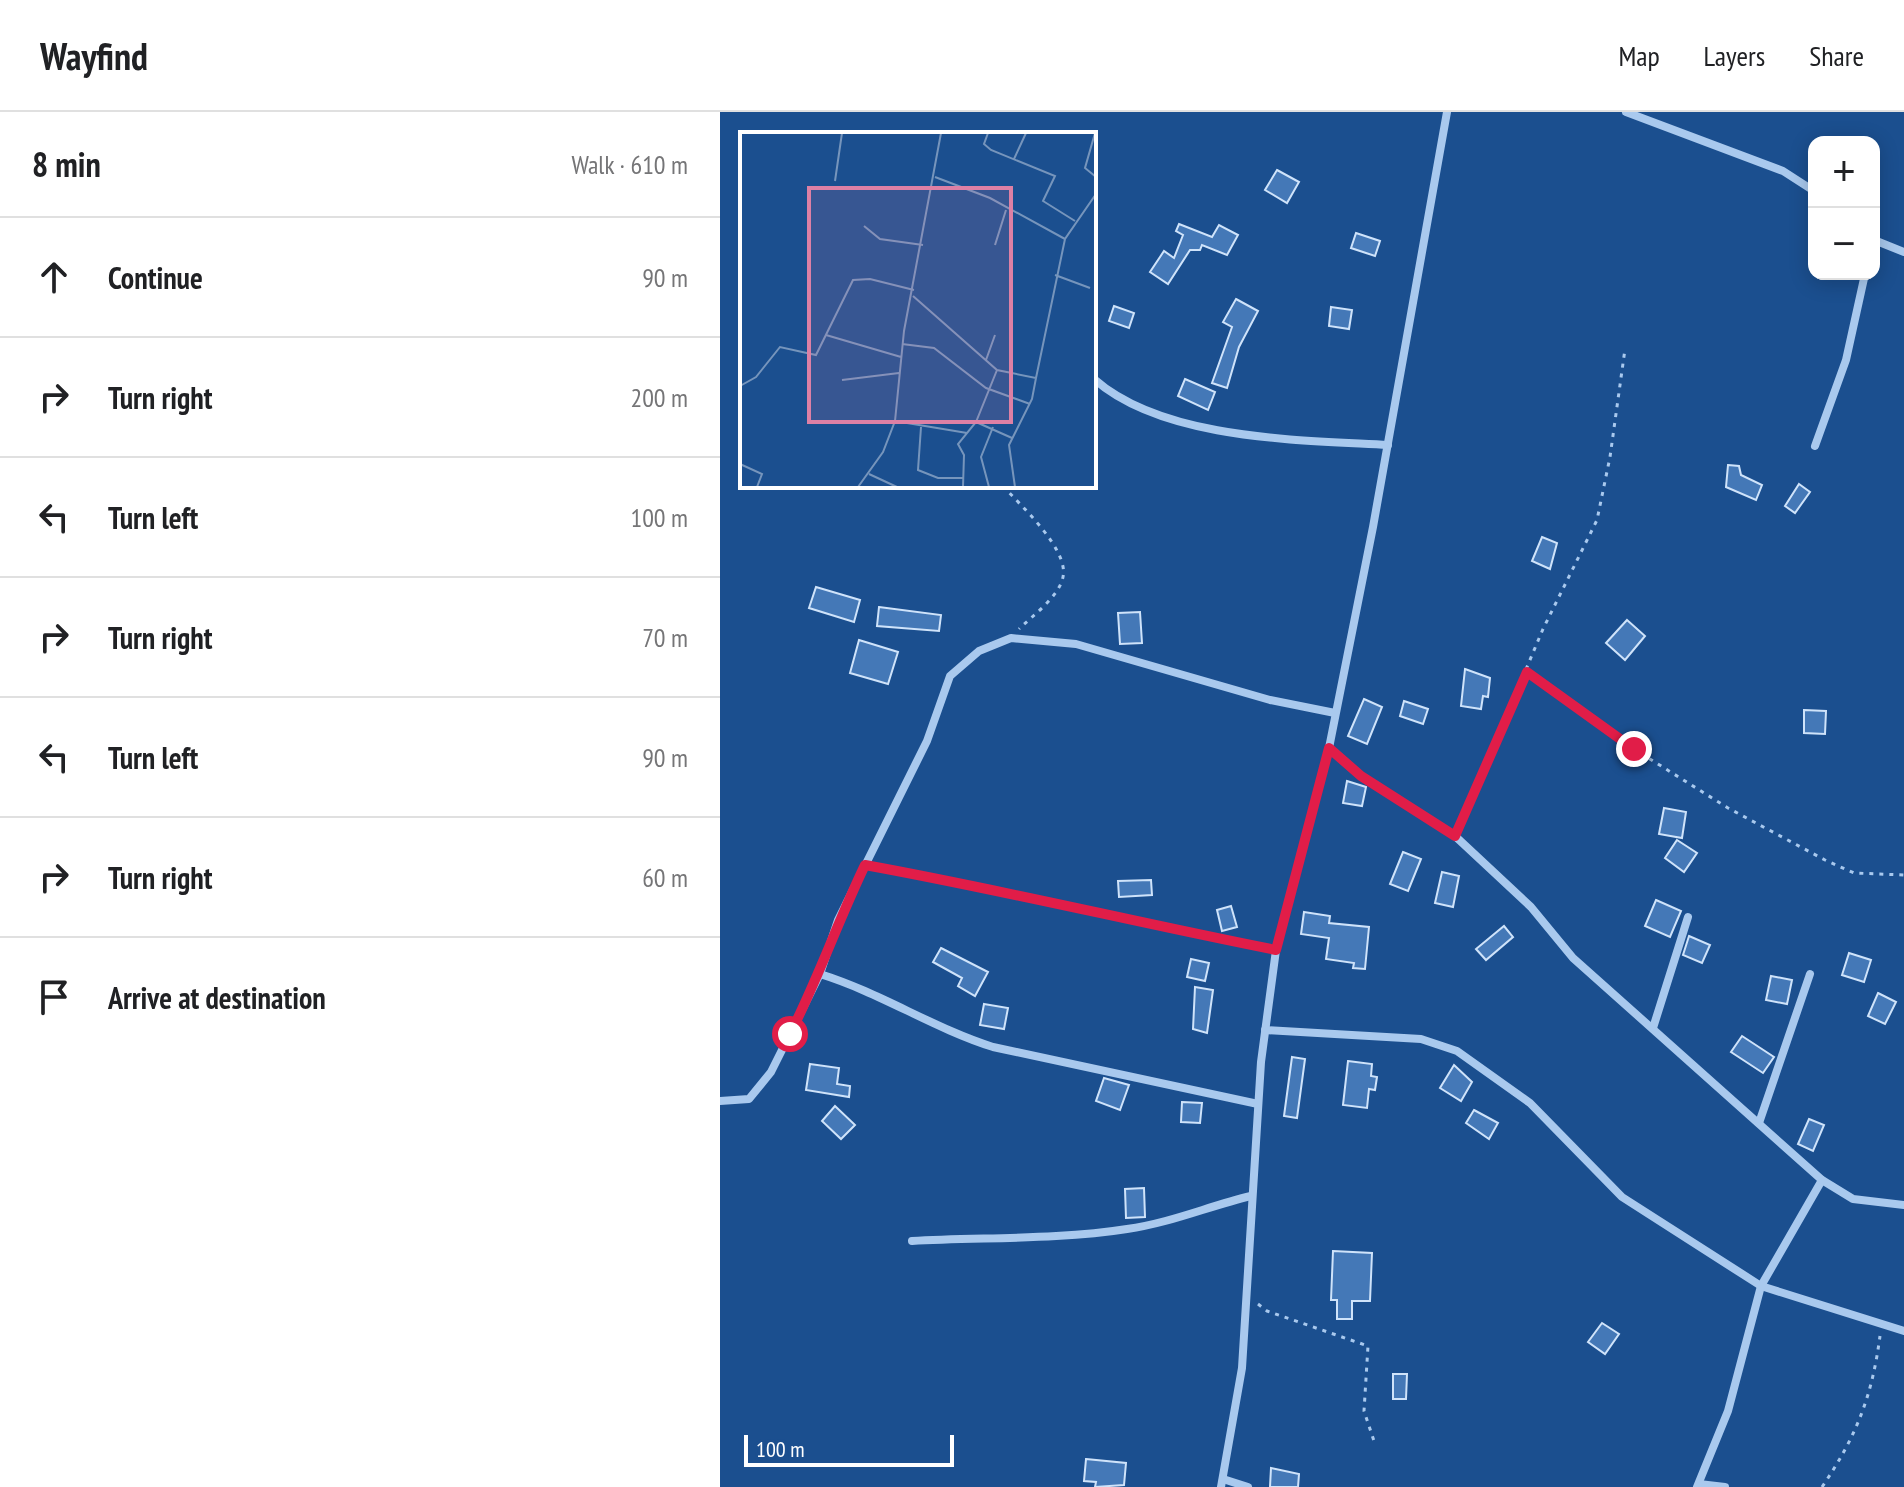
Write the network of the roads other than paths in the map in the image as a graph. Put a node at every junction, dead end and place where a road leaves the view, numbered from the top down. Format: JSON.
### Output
{"nodes":[{"id":1,"x":1447,"y":112,"type":"edge"},
{"id":2,"x":1626,"y":112,"type":"edge"},
{"id":3,"x":1808,"y":187,"type":"edge"},
{"id":4,"x":1880,"y":245,"type":"edge"},
{"id":5,"x":1904,"y":252,"type":"edge"},
{"id":6,"x":1864,"y":280,"type":"edge"},
{"id":7,"x":1096,"y":380,"type":"edge"},
{"id":8,"x":1388,"y":445,"type":"junction"},
{"id":9,"x":1815,"y":446,"type":"dead end"},
{"id":10,"x":1335,"y":713,"type":"junction"},
{"id":11,"x":1329,"y":748,"type":"junction"},
{"id":12,"x":1688,"y":917,"type":"dead end"},
{"id":13,"x":820,"y":974,"type":"junction"},
{"id":14,"x":1810,"y":974,"type":"dead end"},
{"id":15,"x":1653,"y":1028,"type":"junction"},
{"id":16,"x":1265,"y":1030,"type":"junction"},
{"id":17,"x":720,"y":1101,"type":"edge"},
{"id":18,"x":1258,"y":1104,"type":"junction"},
{"id":19,"x":1759,"y":1123,"type":"junction"},
{"id":20,"x":1822,"y":1180,"type":"junction"},
{"id":21,"x":1251,"y":1196,"type":"junction"},
{"id":22,"x":1904,"y":1205,"type":"edge"},
{"id":23,"x":912,"y":1241,"type":"dead end"},
{"id":24,"x":1761,"y":1286,"type":"junction"},
{"id":25,"x":1904,"y":1331,"type":"edge"},
{"id":26,"x":1222,"y":1483,"type":"edge"},
{"id":27,"x":1698,"y":1485,"type":"edge"},
{"id":28,"x":1248,"y":1487,"type":"edge"},
{"id":29,"x":1725,"y":1487,"type":"edge"}],
"edges":[{"from":1,"to":8,"type":"street"},
{"from":2,"to":3,"type":"street"},
{"from":4,"to":5,"type":"street"},
{"from":6,"to":9,"type":"street"},
{"from":7,"to":8,"type":"street"},
{"from":8,"to":10,"type":"street"},
{"from":10,"to":11,"type":"street"},
{"from":10,"to":13,"type":"street"},
{"from":11,"to":15,"type":"street"},
{"from":11,"to":16,"type":"street"},
{"from":12,"to":15,"type":"street"},
{"from":13,"to":17,"type":"street"},
{"from":13,"to":18,"type":"street"},
{"from":14,"to":19,"type":"street"},
{"from":15,"to":19,"type":"street"},
{"from":16,"to":18,"type":"street"},
{"from":16,"to":24,"type":"street"},
{"from":18,"to":21,"type":"street"},
{"from":19,"to":20,"type":"street"},
{"from":20,"to":22,"type":"street"},
{"from":20,"to":24,"type":"street"},
{"from":21,"to":23,"type":"street"},
{"from":21,"to":26,"type":"street"},
{"from":24,"to":25,"type":"street"},
{"from":24,"to":27,"type":"street"},
{"from":26,"to":28,"type":"street"},
{"from":27,"to":29,"type":"street"}]}
